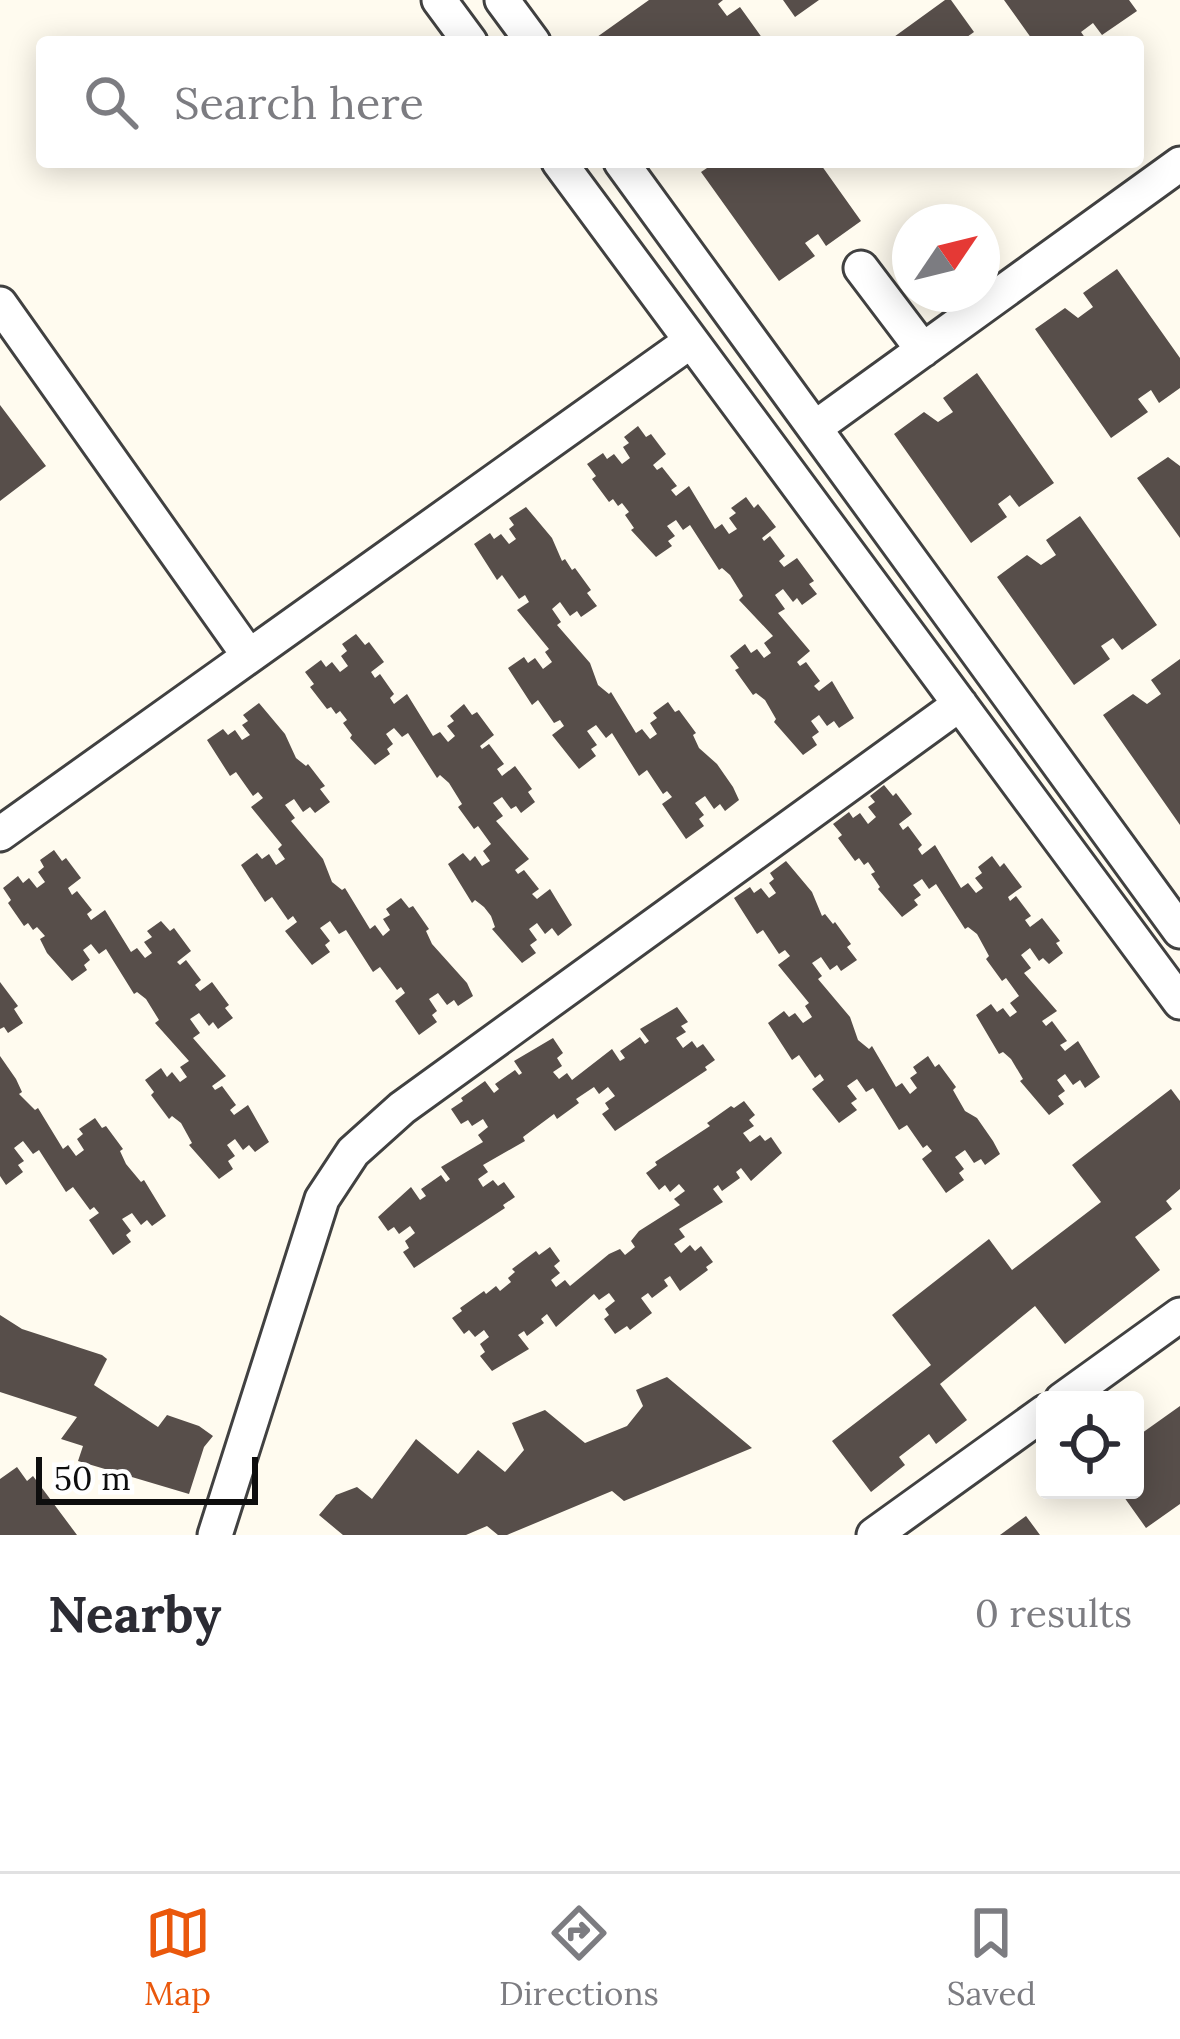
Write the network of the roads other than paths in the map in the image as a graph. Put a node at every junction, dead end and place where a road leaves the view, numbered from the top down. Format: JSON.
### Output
{"nodes":[{"id":1,"x":439,"y":0,"type":"edge"},
{"id":2,"x":502,"y":0,"type":"edge"},
{"id":3,"x":466,"y":36,"type":"edge"},
{"id":4,"x":529,"y":36,"type":"edge"},
{"id":5,"x":1180,"y":164,"type":"edge"},
{"id":6,"x":563,"y":168,"type":"edge"},
{"id":7,"x":625,"y":168,"type":"edge"},
{"id":8,"x":861,"y":268,"type":"dead end"},
{"id":9,"x":0,"y":304,"type":"edge"},
{"id":10,"x":691,"y":341,"type":"junction"},
{"id":11,"x":922,"y":350,"type":"junction"},
{"id":12,"x":816,"y":427,"type":"junction"},
{"id":13,"x":249,"y":656,"type":"junction"},
{"id":14,"x":960,"y":704,"type":"junction"},
{"id":15,"x":0,"y":834,"type":"edge"},
{"id":16,"x":1180,"y":931,"type":"edge"},
{"id":17,"x":1180,"y":1002,"type":"edge"},
{"id":18,"x":1180,"y":1315,"type":"edge"},
{"id":19,"x":1074,"y":1391,"type":"edge"},
{"id":20,"x":1036,"y":1418,"type":"edge"},
{"id":21,"x":215,"y":1535,"type":"edge"},
{"id":22,"x":874,"y":1535,"type":"edge"}],
"edges":[{"from":1,"to":3,"type":"street"},
{"from":2,"to":4,"type":"street"},
{"from":5,"to":11,"type":"street"},
{"from":6,"to":10,"type":"street"},
{"from":7,"to":12,"type":"street"},
{"from":8,"to":11,"type":"street"},
{"from":9,"to":13,"type":"street"},
{"from":10,"to":13,"type":"street"},
{"from":10,"to":14,"type":"street"},
{"from":11,"to":12,"type":"street"},
{"from":12,"to":16,"type":"street"},
{"from":13,"to":15,"type":"street"},
{"from":14,"to":17,"type":"street"},
{"from":14,"to":21,"type":"street"},
{"from":18,"to":19,"type":"street"},
{"from":20,"to":22,"type":"street"}]}
